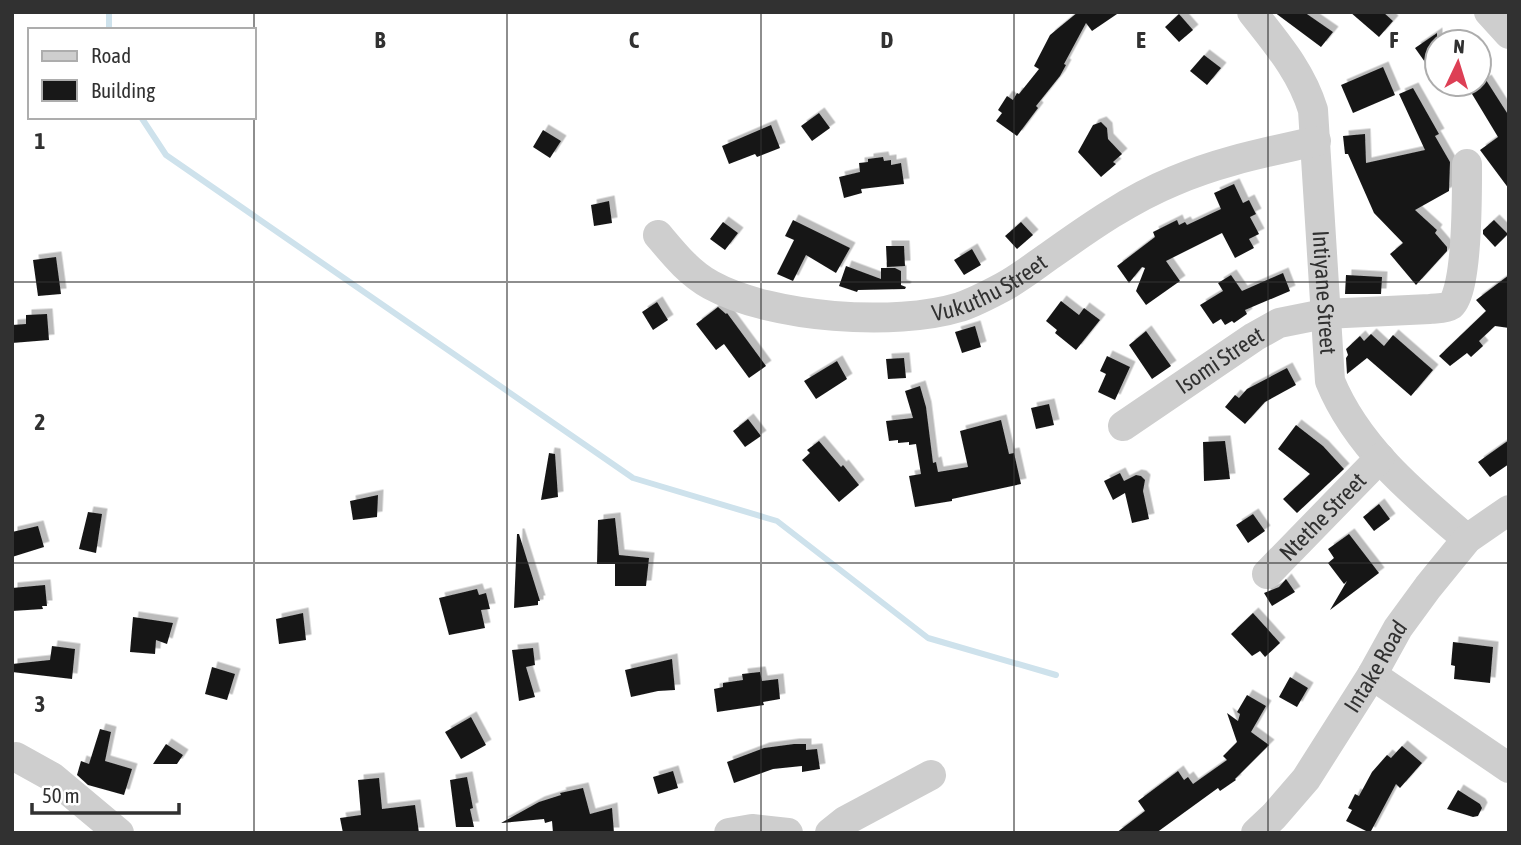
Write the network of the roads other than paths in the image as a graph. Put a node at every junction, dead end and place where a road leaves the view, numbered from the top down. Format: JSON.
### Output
{"nodes":[{"id":1,"x":1252,"y":12,"type":"edge"},
{"id":2,"x":1489,"y":12,"type":"edge"},
{"id":3,"x":1509,"y":34,"type":"edge"},
{"id":4,"x":1316,"y":141,"type":"junction"},
{"id":5,"x":1467,"y":164,"type":"dead end"},
{"id":6,"x":658,"y":235,"type":"dead end"},
{"id":7,"x":1324,"y":314,"type":"junction"},
{"id":8,"x":1123,"y":426,"type":"dead end"},
{"id":9,"x":1380,"y":458,"type":"junction"},
{"id":10,"x":1509,"y":510,"type":"edge"},
{"id":11,"x":1467,"y":539,"type":"junction"},
{"id":12,"x":1267,"y":574,"type":"dead end"},
{"id":13,"x":1372,"y":676,"type":"junction"},
{"id":14,"x":16,"y":757,"type":"dead end"},
{"id":15,"x":1509,"y":768,"type":"edge"},
{"id":16,"x":931,"y":775,"type":"dead end"},
{"id":17,"x":119,"y":833,"type":"edge"},
{"id":18,"x":729,"y":833,"type":"edge"},
{"id":19,"x":788,"y":833,"type":"edge"},
{"id":20,"x":830,"y":833,"type":"edge"},
{"id":21,"x":1256,"y":833,"type":"edge"}],
"edges":[{"from":1,"to":4,"type":"street","name":"Intiyane Street"},
{"from":2,"to":3,"type":"street"},
{"from":4,"to":6,"type":"street","name":"Vukuthu Street"},
{"from":4,"to":7,"type":"street","name":"Intiyane Street"},
{"from":5,"to":7,"type":"street","name":"Isomi Street"},
{"from":7,"to":8,"type":"street","name":"Isomi Street"},
{"from":7,"to":9,"type":"street","name":"Intiyane Street"},
{"from":9,"to":11,"type":"street","name":"Intiyane Street"},
{"from":9,"to":12,"type":"street","name":"Ntethe Street"},
{"from":10,"to":11,"type":"street","name":"Intake Road"},
{"from":11,"to":13,"type":"street","name":"Intake Road"},
{"from":13,"to":15,"type":"street"},
{"from":13,"to":21,"type":"street","name":"Intake Road"},
{"from":14,"to":17,"type":"street"},
{"from":16,"to":20,"type":"street"},
{"from":18,"to":19,"type":"street"}]}
